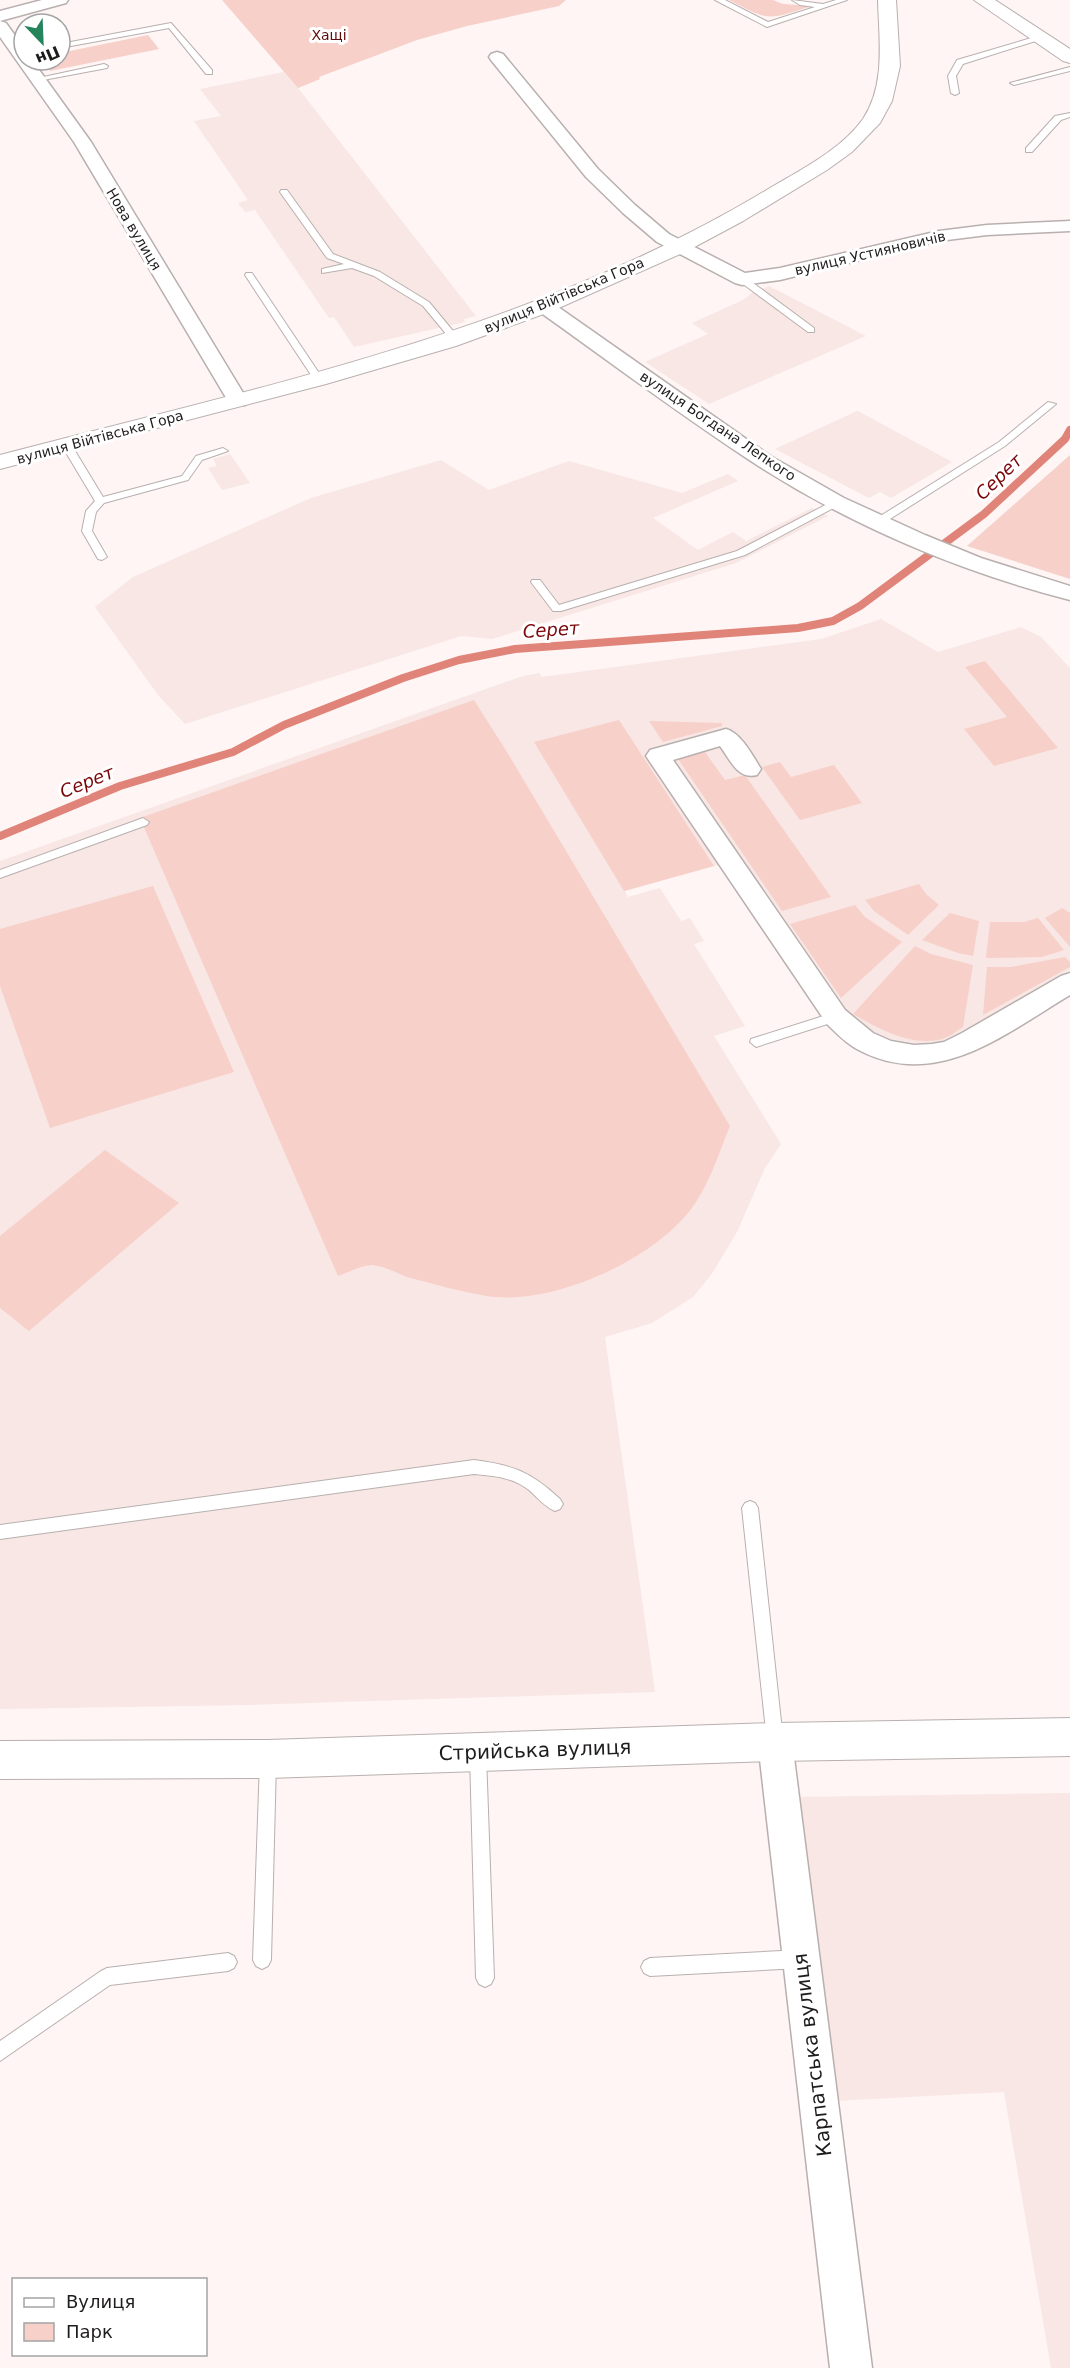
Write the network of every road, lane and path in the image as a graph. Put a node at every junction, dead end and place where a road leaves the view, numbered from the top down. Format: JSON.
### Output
{"nodes":[{"id":1,"x":60,"y":0,"type":"edge"},
{"id":2,"x":719,"y":0,"type":"edge"},
{"id":3,"x":796,"y":0,"type":"edge"},
{"id":4,"x":843,"y":0,"type":"edge"},
{"id":5,"x":887,"y":0,"type":"edge"},
{"id":6,"x":983,"y":0,"type":"edge"},
{"id":7,"x":827,"y":5,"type":"junction"},
{"id":8,"x":0,"y":16,"type":"edge"},
{"id":9,"x":0,"y":26,"type":"edge"},
{"id":10,"x":1041,"y":38,"type":"junction"},
{"id":11,"x":12,"y":42,"type":"edge"},
{"id":12,"x":72,"y":44,"type":"edge"},
{"id":13,"x":497,"y":57,"type":"dead end"},
{"id":14,"x":1070,"y":57,"type":"edge"},
{"id":15,"x":104,"y":66,"type":"dead end"},
{"id":16,"x":1070,"y":69,"type":"edge"},
{"id":17,"x":33,"y":72,"type":"edge"},
{"id":18,"x":208,"y":72,"type":"dead end"},
{"id":19,"x":38,"y":79,"type":"junction"},
{"id":20,"x":1014,"y":83,"type":"dead end"},
{"id":21,"x":955,"y":93,"type":"dead end"},
{"id":22,"x":1070,"y":115,"type":"edge"},
{"id":23,"x":1029,"y":150,"type":"dead end"},
{"id":24,"x":284,"y":192,"type":"dead end"},
{"id":25,"x":1070,"y":226,"type":"edge"},
{"id":26,"x":679,"y":246,"type":"junction"},
{"id":27,"x":352,"y":265,"type":"junction"},
{"id":28,"x":325,"y":271,"type":"dead end"},
{"id":29,"x":249,"y":275,"type":"dead end"},
{"id":30,"x":742,"y":279,"type":"junction"},
{"id":31,"x":544,"y":306,"type":"junction"},
{"id":32,"x":812,"y":330,"type":"dead end"},
{"id":33,"x":455,"y":339,"type":"junction"},
{"id":34,"x":318,"y":379,"type":"junction"},
{"id":35,"x":238,"y":401,"type":"junction"},
{"id":36,"x":1051,"y":404,"type":"dead end"},
{"id":37,"x":67,"y":446,"type":"junction"},
{"id":38,"x":223,"y":451,"type":"dead end"},
{"id":39,"x":0,"y":462,"type":"edge"},
{"id":40,"x":100,"y":501,"type":"junction"},
{"id":41,"x":837,"y":502,"type":"junction"},
{"id":42,"x":878,"y":522,"type":"junction"},
{"id":43,"x":102,"y":557,"type":"dead end"},
{"id":44,"x":536,"y":582,"type":"dead end"},
{"id":45,"x":1070,"y":593,"type":"edge"},
{"id":46,"x":749,"y":769,"type":"dead end"},
{"id":47,"x":143,"y":822,"type":"dead end"},
{"id":48,"x":0,"y":874,"type":"edge"},
{"id":49,"x":1070,"y":983,"type":"edge"},
{"id":50,"x":836,"y":1017,"type":"junction"},
{"id":51,"x":756,"y":1042,"type":"dead end"},
{"id":52,"x":555,"y":1504,"type":"dead end"},
{"id":53,"x":750,"y":1508,"type":"dead end"},
{"id":54,"x":0,"y":1532,"type":"edge"},
{"id":55,"x":1070,"y":1737,"type":"edge"},
{"id":56,"x":775,"y":1742,"type":"junction"},
{"id":57,"x":478,"y":1752,"type":"junction"},
{"id":58,"x":268,"y":1759,"type":"junction"},
{"id":59,"x":0,"y":1760,"type":"edge"},
{"id":60,"x":801,"y":1959,"type":"junction"},
{"id":61,"x":262,"y":1960,"type":"dead end"},
{"id":62,"x":228,"y":1962,"type":"dead end"},
{"id":63,"x":650,"y":1966,"type":"dead end"},
{"id":64,"x":485,"y":1978,"type":"dead end"},
{"id":65,"x":0,"y":2052,"type":"edge"},
{"id":66,"x":851,"y":2368,"type":"edge"}],
"edges":[{"from":1,"to":8,"type":"street"},
{"from":2,"to":7,"type":"lane"},
{"from":3,"to":7,"type":"lane"},
{"from":4,"to":7,"type":"lane"},
{"from":5,"to":26,"type":"street","name":"вулиця Війтівська Гора"},
{"from":6,"to":10,"type":"street"},
{"from":9,"to":11,"type":"street","name":"Нова вулиця"},
{"from":10,"to":14,"type":"street"},
{"from":10,"to":21,"type":"lane"},
{"from":12,"to":18,"type":"lane"},
{"from":13,"to":26,"type":"street"},
{"from":15,"to":19,"type":"lane"},
{"from":16,"to":20,"type":"lane"},
{"from":17,"to":19,"type":"street","name":"Нова вулиця"},
{"from":19,"to":35,"type":"street","name":"Нова вулиця"},
{"from":22,"to":23,"type":"lane"},
{"from":24,"to":27,"type":"lane"},
{"from":25,"to":30,"type":"street","name":"вулиця Устияновичів"},
{"from":26,"to":30,"type":"street"},
{"from":26,"to":31,"type":"street","name":"вулиця Війтівська Гора"},
{"from":27,"to":28,"type":"lane"},
{"from":27,"to":33,"type":"lane"},
{"from":29,"to":34,"type":"lane"},
{"from":30,"to":32,"type":"lane"},
{"from":31,"to":33,"type":"street","name":"вулиця Війтівська Гора"},
{"from":31,"to":41,"type":"street","name":"вулиця Богдана Лепкого"},
{"from":33,"to":34,"type":"street","name":"вулиця Війтівська Гора"},
{"from":34,"to":35,"type":"street","name":"вулиця Війтівська Гора"},
{"from":35,"to":37,"type":"street","name":"вулиця Війтівська Гора"},
{"from":36,"to":42,"type":"lane"},
{"from":37,"to":39,"type":"street","name":"вулиця Війтівська Гора"},
{"from":37,"to":40,"type":"lane"},
{"from":38,"to":40,"type":"lane"},
{"from":40,"to":43,"type":"lane"},
{"from":41,"to":42,"type":"street","name":"вулиця Богдана Лепкого"},
{"from":41,"to":44,"type":"lane"},
{"from":42,"to":45,"type":"street","name":"вулиця Богдана Лепкого"},
{"from":46,"to":50,"type":"street"},
{"from":47,"to":48,"type":"lane"},
{"from":49,"to":50,"type":"street"},
{"from":50,"to":51,"type":"lane"},
{"from":52,"to":54,"type":"lane"},
{"from":53,"to":56,"type":"lane"},
{"from":55,"to":56,"type":"street","name":"Стрийська вулиця"},
{"from":56,"to":57,"type":"street","name":"Стрийська вулиця"},
{"from":56,"to":60,"type":"street","name":"Карпатська вулиця"},
{"from":57,"to":58,"type":"street","name":"Стрийська вулиця"},
{"from":57,"to":64,"type":"lane"},
{"from":58,"to":59,"type":"street","name":"Стрийська вулиця"},
{"from":58,"to":61,"type":"lane"},
{"from":60,"to":63,"type":"lane"},
{"from":60,"to":66,"type":"street","name":"Карпатська вулиця"},
{"from":62,"to":65,"type":"lane"}]}
